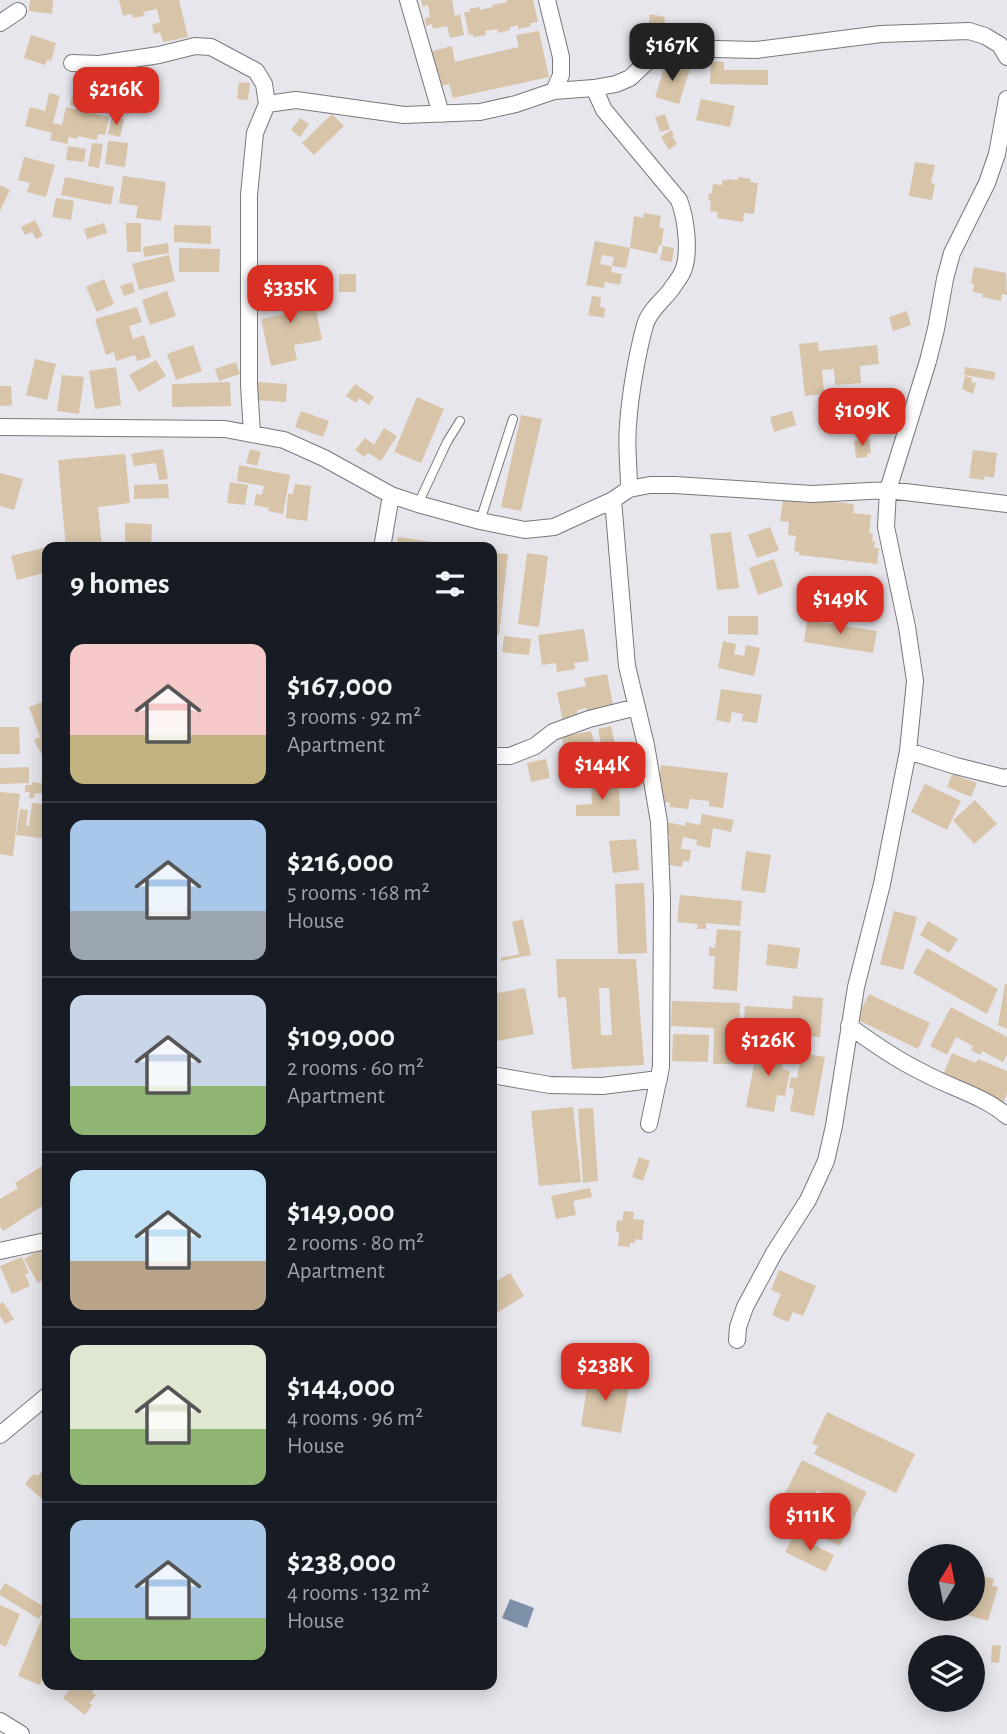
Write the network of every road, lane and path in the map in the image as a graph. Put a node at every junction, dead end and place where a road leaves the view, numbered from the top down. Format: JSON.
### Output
{"nodes":[{"id":1,"x":408,"y":0,"type":"edge"},
{"id":2,"x":547,"y":0,"type":"edge"},
{"id":3,"x":18,"y":11,"type":"dead end"},
{"id":4,"x":0,"y":23,"type":"edge"},
{"id":5,"x":1007,"y":57,"type":"edge"},
{"id":6,"x":72,"y":63,"type":"dead end"},
{"id":7,"x":594,"y":88,"type":"junction"},
{"id":8,"x":554,"y":91,"type":"junction"},
{"id":9,"x":1007,"y":99,"type":"edge"},
{"id":10,"x":267,"y":104,"type":"junction"},
{"id":11,"x":442,"y":114,"type":"junction"},
{"id":12,"x":513,"y":419,"type":"dead end"},
{"id":13,"x":460,"y":421,"type":"dead end"},
{"id":14,"x":0,"y":427,"type":"edge"},
{"id":15,"x":251,"y":433,"type":"junction"},
{"id":16,"x":629,"y":489,"type":"junction"},
{"id":17,"x":888,"y":490,"type":"junction"},
{"id":18,"x":391,"y":495,"type":"junction"},
{"id":19,"x":613,"y":500,"type":"junction"},
{"id":20,"x":1007,"y":504,"type":"edge"},
{"id":21,"x":418,"y":505,"type":"junction"},
{"id":22,"x":480,"y":520,"type":"junction"},
{"id":23,"x":383,"y":542,"type":"edge"},
{"id":24,"x":637,"y":707,"type":"junction"},
{"id":25,"x":908,"y":751,"type":"junction"},
{"id":26,"x":497,"y":756,"type":"edge"},
{"id":27,"x":1007,"y":777,"type":"edge"},
{"id":28,"x":849,"y":1026,"type":"junction"},
{"id":29,"x":497,"y":1076,"type":"edge"},
{"id":30,"x":659,"y":1079,"type":"junction"},
{"id":31,"x":1007,"y":1116,"type":"edge"},
{"id":32,"x":649,"y":1124,"type":"dead end"},
{"id":33,"x":42,"y":1242,"type":"edge"},
{"id":34,"x":0,"y":1251,"type":"edge"},
{"id":35,"x":737,"y":1340,"type":"dead end"},
{"id":36,"x":42,"y":1400,"type":"edge"},
{"id":37,"x":0,"y":1435,"type":"edge"},
{"id":38,"x":0,"y":1721,"type":"edge"},
{"id":39,"x":21,"y":1734,"type":"edge"}],
"edges":[{"from":1,"to":11,"type":"street"},
{"from":2,"to":8,"type":"street"},
{"from":3,"to":4,"type":"street"},
{"from":5,"to":7,"type":"street"},
{"from":6,"to":10,"type":"street"},
{"from":7,"to":8,"type":"street"},
{"from":7,"to":16,"type":"street"},
{"from":8,"to":11,"type":"street"},
{"from":9,"to":17,"type":"street"},
{"from":10,"to":11,"type":"street"},
{"from":10,"to":15,"type":"street"},
{"from":12,"to":22,"type":"lane"},
{"from":13,"to":21,"type":"lane"},
{"from":14,"to":15,"type":"street"},
{"from":15,"to":18,"type":"street"},
{"from":16,"to":17,"type":"street"},
{"from":16,"to":19,"type":"street"},
{"from":17,"to":20,"type":"street"},
{"from":17,"to":25,"type":"street"},
{"from":18,"to":21,"type":"street"},
{"from":18,"to":23,"type":"street"},
{"from":19,"to":22,"type":"street"},
{"from":19,"to":24,"type":"street"},
{"from":21,"to":22,"type":"street"},
{"from":24,"to":26,"type":"street"},
{"from":24,"to":30,"type":"street"},
{"from":25,"to":27,"type":"street"},
{"from":25,"to":28,"type":"street"},
{"from":28,"to":31,"type":"street"},
{"from":28,"to":35,"type":"street"},
{"from":29,"to":30,"type":"street"},
{"from":30,"to":32,"type":"street"},
{"from":33,"to":34,"type":"street"},
{"from":36,"to":37,"type":"street"},
{"from":38,"to":39,"type":"street"}]}
